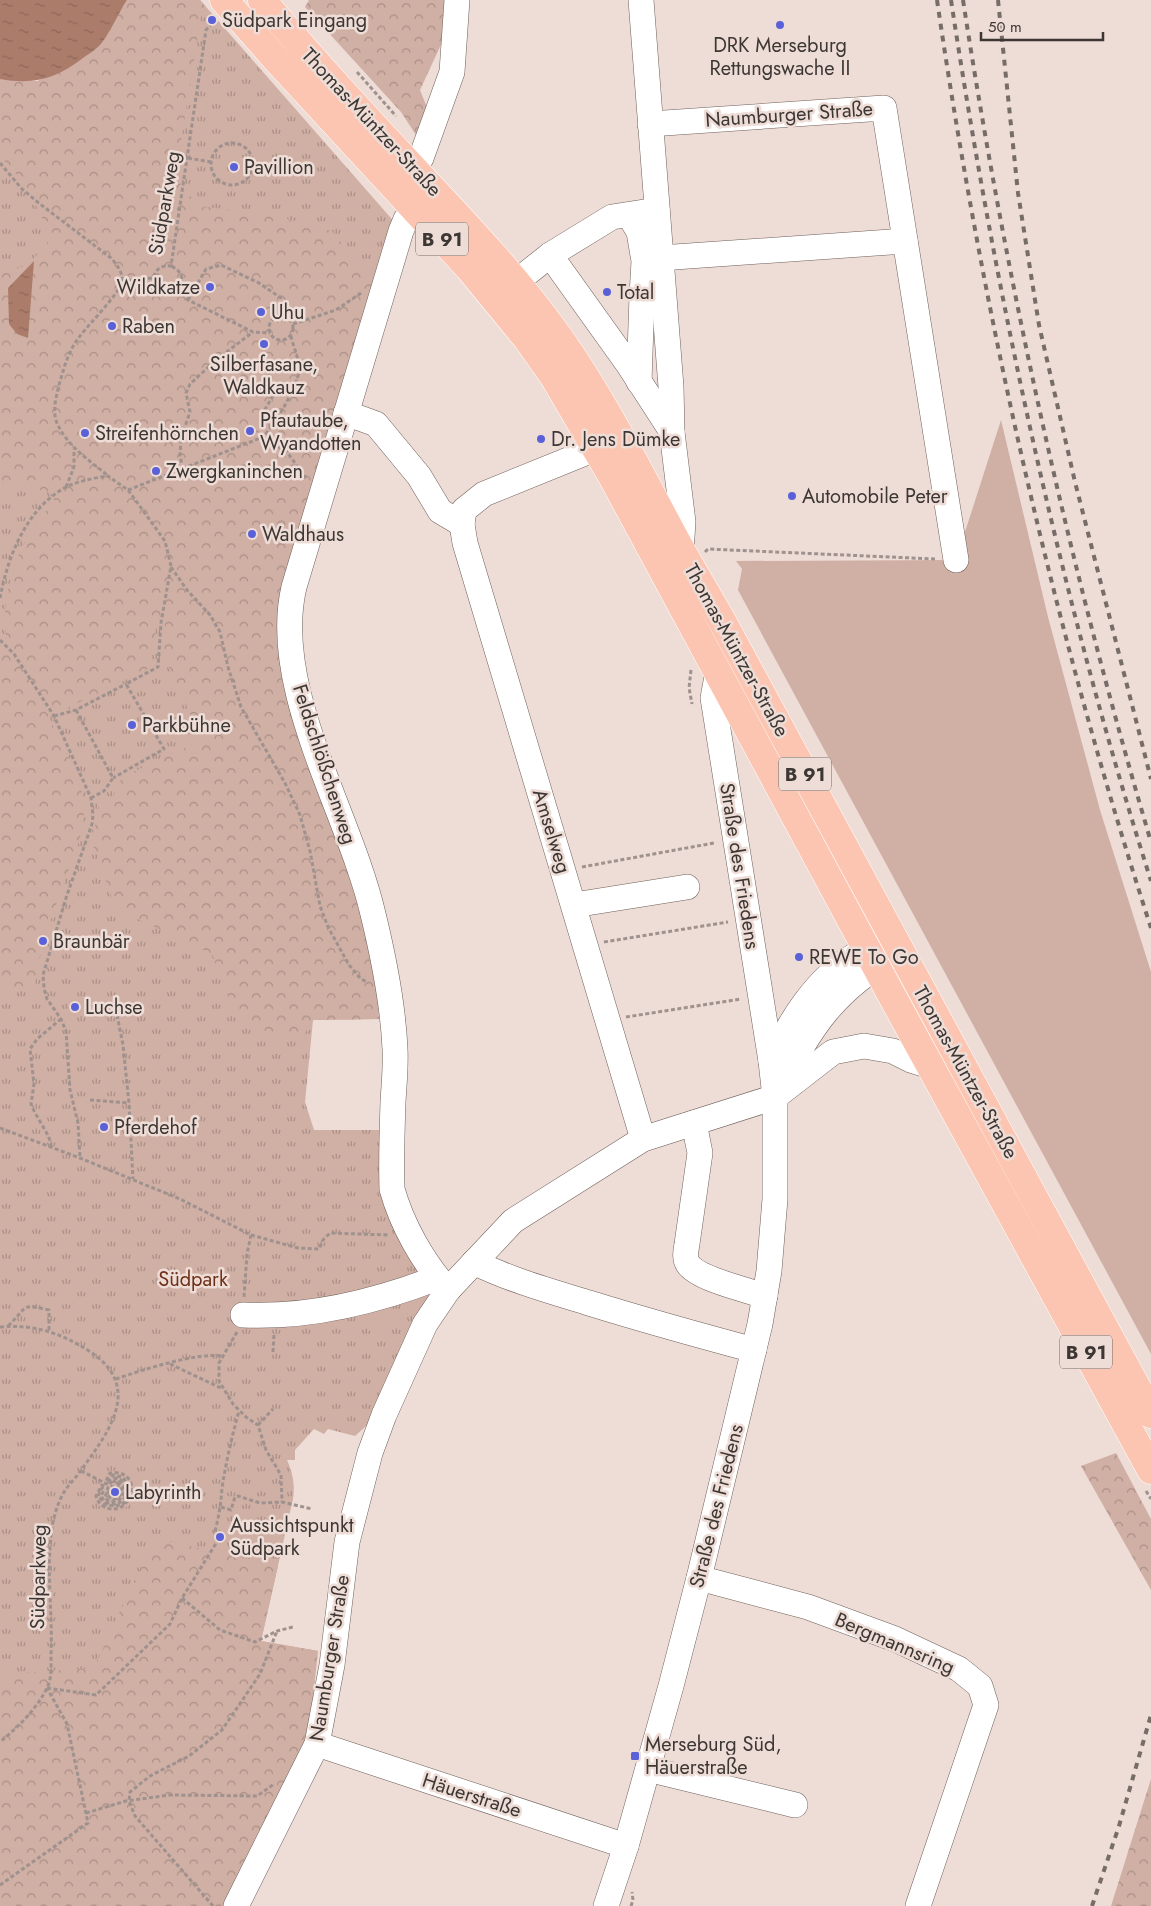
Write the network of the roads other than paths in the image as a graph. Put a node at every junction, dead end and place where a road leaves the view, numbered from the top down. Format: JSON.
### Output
{"nodes":[{"id":1,"x":457,"y":0,"type":"edge"},
{"id":2,"x":641,"y":0,"type":"edge"},
{"id":3,"x":249,"y":7,"type":"edge"},
{"id":4,"x":650,"y":124,"type":"junction"},
{"id":5,"x":413,"y":168,"type":"junction"},
{"id":6,"x":415,"y":209,"type":"junction"},
{"id":7,"x":657,"y":210,"type":"junction"},
{"id":8,"x":629,"y":215,"type":"junction"},
{"id":9,"x":906,"y":241,"type":"junction"},
{"id":10,"x":550,"y":255,"type":"junction"},
{"id":11,"x":660,"y":258,"type":"junction"},
{"id":12,"x":516,"y":282,"type":"junction"},
{"id":13,"x":652,"y":296,"type":"junction"},
{"id":14,"x":639,"y":382,"type":"junction"},
{"id":15,"x":346,"y":413,"type":"junction"},
{"id":16,"x":672,"y":432,"type":"junction"},
{"id":17,"x":588,"y":452,"type":"junction"},
{"id":18,"x":462,"y":524,"type":"junction"},
{"id":19,"x":686,"y":558,"type":"junction"},
{"id":20,"x":956,"y":560,"type":"road end"},
{"id":21,"x":718,"y":671,"type":"junction"},
{"id":22,"x":687,"y":887,"type":"dead end"},
{"id":23,"x":574,"y":905,"type":"junction"},
{"id":24,"x":897,"y":945,"type":"junction"},
{"id":25,"x":872,"y":957,"type":"junction"},
{"id":26,"x":771,"y":1061,"type":"junction"},
{"id":27,"x":930,"y":1066,"type":"junction"},
{"id":28,"x":775,"y":1097,"type":"junction"},
{"id":29,"x":694,"y":1123,"type":"junction"},
{"id":30,"x":643,"y":1139,"type":"junction"},
{"id":31,"x":474,"y":1262,"type":"junction"},
{"id":32,"x":442,"y":1284,"type":"junction"},
{"id":33,"x":765,"y":1296,"type":"junction"},
{"id":34,"x":242,"y":1315,"type":"road end"},
{"id":35,"x":754,"y":1350,"type":"junction"},
{"id":36,"x":1151,"y":1414,"type":"edge"},
{"id":37,"x":1151,"y":1470,"type":"edge"},
{"id":38,"x":699,"y":1578,"type":"junction"},
{"id":39,"x":317,"y":1744,"type":"junction"},
{"id":40,"x":648,"y":1769,"type":"junction"},
{"id":41,"x":795,"y":1805,"type":"dead end"},
{"id":42,"x":626,"y":1846,"type":"junction"},
{"id":43,"x":236,"y":1906,"type":"edge"},
{"id":44,"x":606,"y":1906,"type":"edge"},
{"id":45,"x":918,"y":1906,"type":"edge"}],
"edges":[{"from":1,"to":5,"type":"street"},
{"from":2,"to":4,"type":"street"},
{"from":3,"to":5,"type":"main road","name":"Thomas-Müntzer-Straße","number":"B 91"},
{"from":3,"to":6,"type":"main road","name":"Thomas-Müntzer-Straße","number":"B 91"},
{"from":4,"to":7,"type":"street"},
{"from":4,"to":9,"type":"street","name":"Naumburger Straße"},
{"from":5,"to":12,"type":"main road","name":"Thomas-Müntzer-Straße","number":"B 91"},
{"from":6,"to":15,"type":"street","name":"Feldschlößchenweg"},
{"from":6,"to":17,"type":"main road","name":"Thomas-Müntzer-Straße","number":"B 91"},
{"from":7,"to":8,"type":"street"},
{"from":7,"to":11,"type":"street"},
{"from":8,"to":10,"type":"street"},
{"from":8,"to":13,"type":"street"},
{"from":9,"to":11,"type":"street"},
{"from":9,"to":20,"type":"street","name":"Naumburger Straße"},
{"from":10,"to":12,"type":"street"},
{"from":10,"to":14,"type":"street"},
{"from":11,"to":13,"type":"street"},
{"from":12,"to":19,"type":"main road","name":"Thomas-Müntzer-Straße","number":"B 91"},
{"from":13,"to":14,"type":"street"},
{"from":13,"to":16,"type":"street"},
{"from":14,"to":16,"type":"street"},
{"from":15,"to":18,"type":"street"},
{"from":15,"to":32,"type":"street","name":"Feldschlößchenweg"},
{"from":16,"to":19,"type":"street"},
{"from":17,"to":18,"type":"street"},
{"from":17,"to":21,"type":"main road","name":"Thomas-Müntzer-Straße","number":"B 91"},
{"from":18,"to":23,"type":"street","name":"Amselweg"},
{"from":19,"to":24,"type":"main road","name":"Thomas-Müntzer-Straße","number":"B 91"},
{"from":21,"to":25,"type":"main road","name":"Thomas-Müntzer-Straße","number":"B 91"},
{"from":21,"to":26,"type":"street","name":"Straße des Friedens"},
{"from":22,"to":23,"type":"street"},
{"from":23,"to":30,"type":"street","name":"Amselweg"},
{"from":24,"to":25,"type":"street","name":"Straße des Friedens"},
{"from":24,"to":36,"type":"main road","name":"Thomas-Müntzer-Straße","number":"B 91"},
{"from":25,"to":26,"type":"street","name":"Straße des Friedens"},
{"from":25,"to":27,"type":"main road","name":"Thomas-Müntzer-Straße","number":"B 91"},
{"from":25,"to":28,"type":"street","name":"Straße des Friedens"},
{"from":26,"to":28,"type":"street","name":"Straße des Friedens"},
{"from":27,"to":28,"type":"street"},
{"from":27,"to":37,"type":"main road","name":"Thomas-Müntzer-Straße","number":"B 91"},
{"from":28,"to":29,"type":"street","name":"Naumburger Straße"},
{"from":28,"to":33,"type":"street","name":"Straße des Friedens"},
{"from":29,"to":30,"type":"street","name":"Naumburger Straße"},
{"from":29,"to":33,"type":"street"},
{"from":30,"to":31,"type":"street","name":"Naumburger Straße"},
{"from":31,"to":32,"type":"street","name":"Naumburger Straße"},
{"from":31,"to":35,"type":"street"},
{"from":32,"to":34,"type":"street"},
{"from":32,"to":39,"type":"street","name":"Naumburger Straße"},
{"from":33,"to":35,"type":"street","name":"Straße des Friedens"},
{"from":35,"to":38,"type":"street","name":"Straße des Friedens"},
{"from":38,"to":40,"type":"street","name":"Straße des Friedens"},
{"from":38,"to":45,"type":"street","name":"Bergmannsring"},
{"from":39,"to":42,"type":"street","name":"Häuerstraße"},
{"from":39,"to":43,"type":"street","name":"Naumburger Straße"},
{"from":40,"to":41,"type":"street"},
{"from":40,"to":42,"type":"street","name":"Straße des Friedens"},
{"from":42,"to":44,"type":"street","name":"Straße des Friedens"}]}
